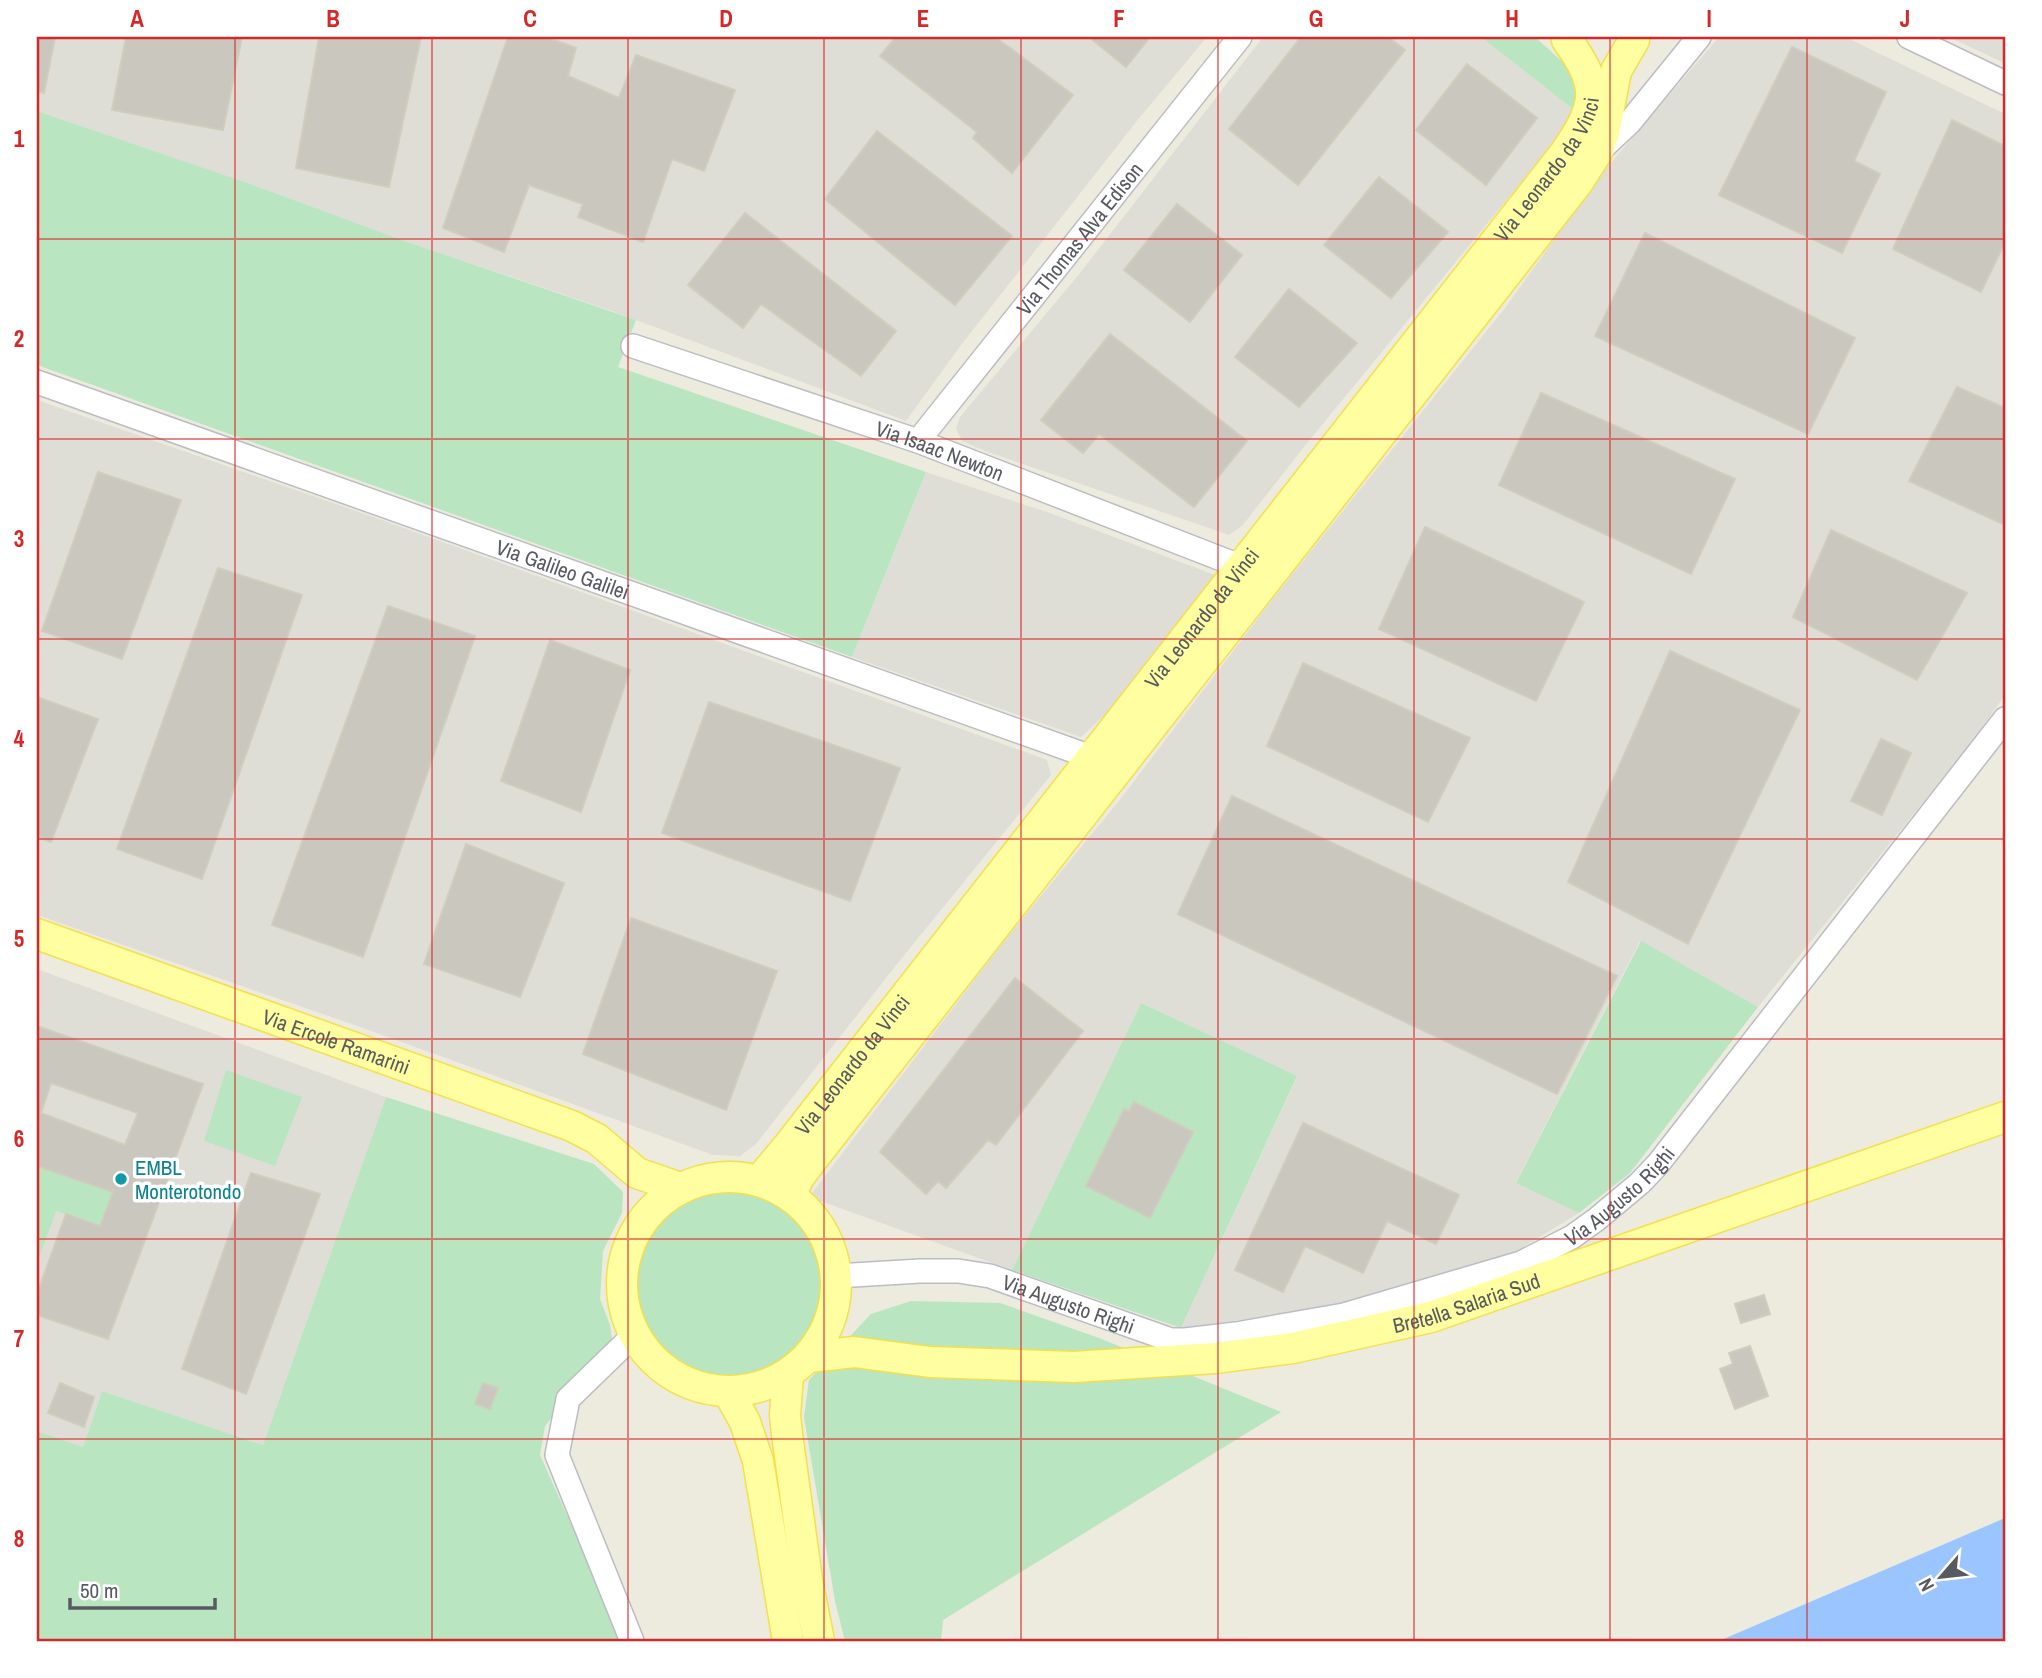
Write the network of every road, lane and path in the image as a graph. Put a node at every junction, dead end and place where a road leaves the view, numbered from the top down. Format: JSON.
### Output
{"nodes":[{"id":1,"x":1240,"y":37,"type":"edge"},
{"id":2,"x":1699,"y":37,"type":"edge"},
{"id":3,"x":1909,"y":37,"type":"edge"},
{"id":4,"x":1565,"y":38,"type":"edge"},
{"id":5,"x":1637,"y":38,"type":"edge"},
{"id":6,"x":2005,"y":83,"type":"edge"},
{"id":7,"x":1596,"y":154,"type":"junction"},
{"id":8,"x":633,"y":346,"type":"dead end"},
{"id":9,"x":37,"y":382,"type":"edge"},
{"id":10,"x":918,"y":441,"type":"junction"},
{"id":11,"x":1242,"y":568,"type":"junction"},
{"id":12,"x":2005,"y":719,"type":"edge"},
{"id":13,"x":1091,"y":757,"type":"junction"},
{"id":14,"x":37,"y":934,"type":"edge"},
{"id":15,"x":2005,"y":1117,"type":"edge"},
{"id":16,"x":628,"y":1167,"type":"junction"},
{"id":17,"x":759,"y":1181,"type":"junction"},
{"id":18,"x":681,"y":1188,"type":"junction"},
{"id":19,"x":790,"y":1195,"type":"junction"},
{"id":20,"x":639,"y":1224,"type":"junction"},
{"id":21,"x":836,"y":1276,"type":"junction"},
{"id":22,"x":834,"y":1308,"type":"junction"},
{"id":23,"x":634,"y":1335,"type":"junction"},
{"id":24,"x":901,"y":1357,"type":"junction"},
{"id":25,"x":799,"y":1366,"type":"junction"},
{"id":26,"x":729,"y":1393,"type":"junction"},
{"id":27,"x":632,"y":1641,"type":"edge"},
{"id":28,"x":788,"y":1641,"type":"edge"},
{"id":29,"x":819,"y":1641,"type":"edge"}],
"edges":[{"from":1,"to":10,"type":"street","name":"Via Thomas Alva Edison"},
{"from":2,"to":7,"type":"street","name":"Via Leonardo da Vinci"},
{"from":3,"to":6,"type":"street"},
{"from":4,"to":5,"type":"main road"},
{"from":4,"to":11,"type":"main road","name":"Via Leonardo da Vinci"},
{"from":5,"to":7,"type":"main road","name":"Via Leonardo da Vinci"},
{"from":7,"to":19,"type":"main road","name":"Via Leonardo da Vinci"},
{"from":8,"to":10,"type":"street","name":"Via Isaac Newton"},
{"from":9,"to":13,"type":"street","name":"Via Galileo Galilei"},
{"from":10,"to":11,"type":"street","name":"Via Isaac Newton"},
{"from":11,"to":13,"type":"main road","name":"Via Leonardo da Vinci"},
{"from":12,"to":21,"type":"street","name":"Via Augusto Righi"},
{"from":13,"to":17,"type":"main road","name":"Via Leonardo da Vinci"},
{"from":14,"to":16,"type":"main road","name":"Via Ercole Ramarini"},
{"from":15,"to":24,"type":"main road","name":"Bretella Salaria Sud"},
{"from":16,"to":18,"type":"main road","name":"Via Ercole Ramarini"},
{"from":16,"to":20,"type":"main road"},
{"from":17,"to":18,"type":"main road"},
{"from":17,"to":19,"type":"main road"},
{"from":18,"to":20,"type":"main road"},
{"from":19,"to":21,"type":"main road"},
{"from":20,"to":23,"type":"main road"},
{"from":21,"to":22,"type":"main road"},
{"from":22,"to":24,"type":"main road","name":"Bretella Salaria Sud"},
{"from":22,"to":25,"type":"main road"},
{"from":23,"to":26,"type":"main road"},
{"from":23,"to":27,"type":"street"},
{"from":24,"to":25,"type":"main road","name":"Bretella Salaria Sud"},
{"from":25,"to":26,"type":"main road"},
{"from":25,"to":29,"type":"main road"},
{"from":26,"to":28,"type":"main road"}]}
